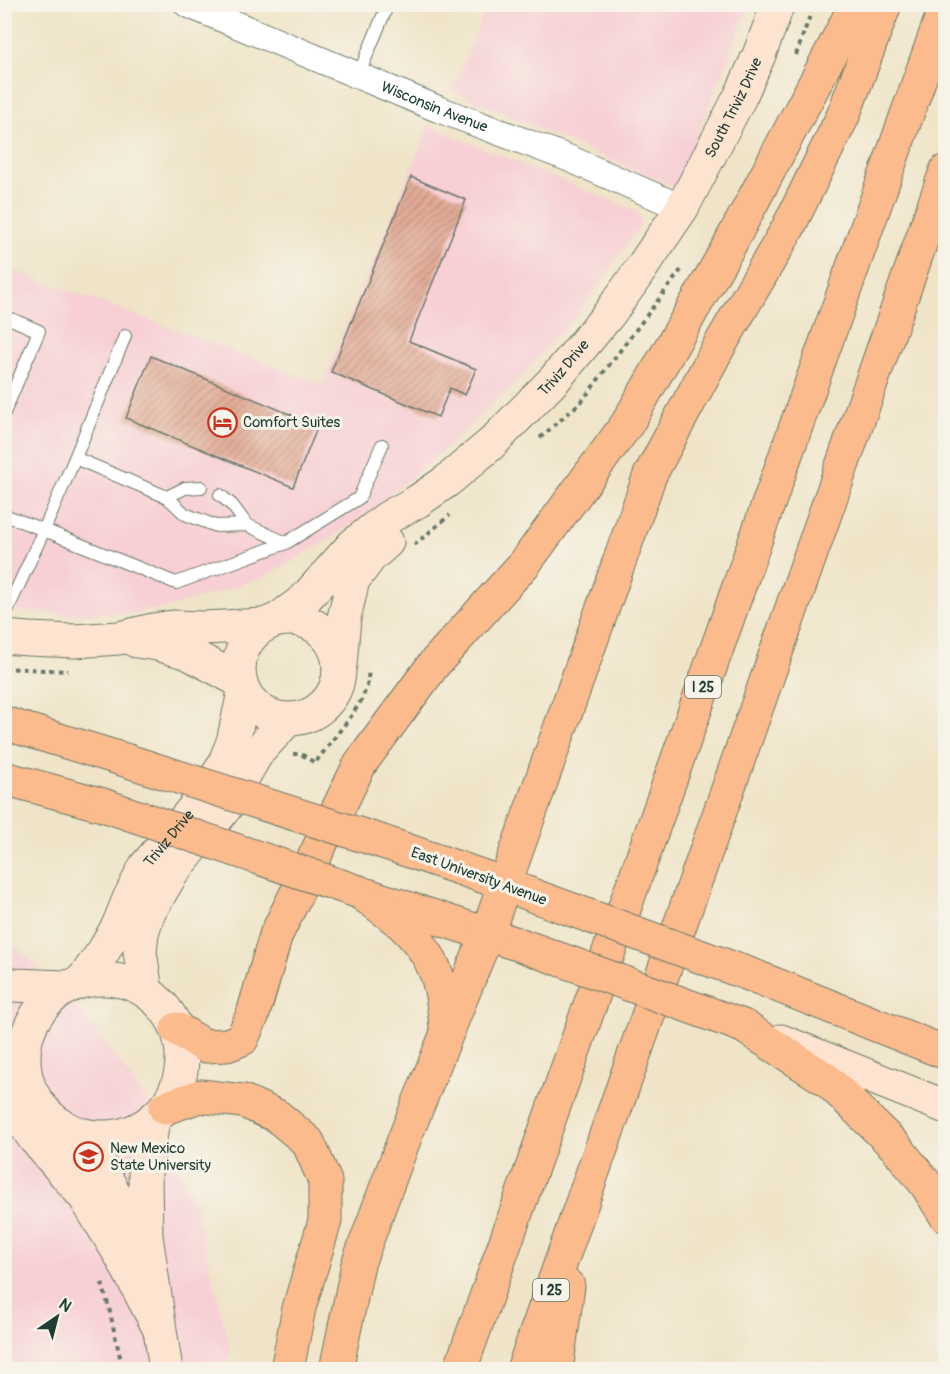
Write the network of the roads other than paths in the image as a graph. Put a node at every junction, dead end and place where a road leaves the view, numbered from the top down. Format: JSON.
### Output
{"nodes":[{"id":1,"x":187,"y":4,"type":"edge"},
{"id":2,"x":388,"y":4,"type":"edge"},
{"id":3,"x":778,"y":4,"type":"edge"},
{"id":4,"x":855,"y":4,"type":"edge"},
{"id":5,"x":885,"y":4,"type":"edge"},
{"id":6,"x":945,"y":5,"type":"edge"},
{"id":7,"x":358,"y":76,"type":"junction"},
{"id":8,"x":945,"y":171,"type":"edge"},
{"id":9,"x":682,"y":208,"type":"junction"},
{"id":10,"x":4,"y":316,"type":"edge"},
{"id":11,"x":125,"y":336,"type":"dead end"},
{"id":12,"x":4,"y":412,"type":"edge"},
{"id":13,"x":382,"y":445,"type":"dead end"},
{"id":14,"x":75,"y":458,"type":"junction"},
{"id":15,"x":201,"y":487,"type":"dead end"},
{"id":16,"x":220,"y":495,"type":"dead end"},
{"id":17,"x":167,"y":498,"type":"junction"},
{"id":18,"x":418,"y":501,"type":"junction"},
{"id":19,"x":4,"y":515,"type":"edge"},
{"id":20,"x":247,"y":525,"type":"junction"},
{"id":21,"x":44,"y":530,"type":"junction"},
{"id":22,"x":286,"y":543,"type":"junction"},
{"id":23,"x":4,"y":617,"type":"edge"},
{"id":24,"x":271,"y":622,"type":"junction"},
{"id":25,"x":4,"y":637,"type":"edge"},
{"id":26,"x":120,"y":638,"type":"junction"},
{"id":27,"x":340,"y":670,"type":"junction"},
{"id":28,"x":242,"y":687,"type":"junction"},
{"id":29,"x":288,"y":719,"type":"junction"},
{"id":30,"x":4,"y":723,"type":"edge"},
{"id":31,"x":4,"y":778,"type":"edge"},
{"id":32,"x":505,"y":884,"type":"junction"},
{"id":33,"x":359,"y":892,"type":"junction"},
{"id":34,"x":488,"y":934,"type":"junction"},
{"id":35,"x":4,"y":982,"type":"edge"},
{"id":36,"x":74,"y":984,"type":"junction"},
{"id":37,"x":146,"y":991,"type":"junction"},
{"id":38,"x":743,"y":1026,"type":"junction"},
{"id":39,"x":177,"y":1029,"type":"junction"},
{"id":40,"x":447,"y":1033,"type":"junction"},
{"id":41,"x":14,"y":1043,"type":"edge"},
{"id":42,"x":945,"y":1053,"type":"edge"},
{"id":43,"x":4,"y":1095,"type":"edge"},
{"id":44,"x":945,"y":1107,"type":"edge"},
{"id":45,"x":159,"y":1114,"type":"junction"},
{"id":46,"x":60,"y":1124,"type":"junction"},
{"id":47,"x":580,"y":1210,"type":"junction"},
{"id":48,"x":945,"y":1216,"type":"edge"},
{"id":49,"x":159,"y":1328,"type":"junction"},
{"id":50,"x":165,"y":1370,"type":"edge"},
{"id":51,"x":287,"y":1370,"type":"edge"},
{"id":52,"x":336,"y":1370,"type":"edge"},
{"id":53,"x":460,"y":1370,"type":"edge"},
{"id":54,"x":523,"y":1370,"type":"edge"},
{"id":55,"x":556,"y":1370,"type":"edge"}],
"edges":[{"from":1,"to":7,"type":"street","name":"Wisconsin Avenue"},
{"from":2,"to":7,"type":"lane"},
{"from":3,"to":9,"type":"street","name":"South Triviz Drive"},
{"from":4,"to":39,"type":"main road"},
{"from":5,"to":32,"type":"main road"},
{"from":6,"to":53,"type":"main road","number":"I 25"},
{"from":7,"to":9,"type":"street","name":"Wisconsin Avenue"},
{"from":8,"to":47,"type":"main road","number":"I 25"},
{"from":9,"to":18,"type":"street","name":"Triviz Drive"},
{"from":10,"to":12,"type":"lane"},
{"from":11,"to":14,"type":"lane"},
{"from":13,"to":22,"type":"lane"},
{"from":14,"to":17,"type":"lane"},
{"from":14,"to":21,"type":"lane"},
{"from":15,"to":17,"type":"lane"},
{"from":16,"to":20,"type":"lane"},
{"from":17,"to":20,"type":"lane"},
{"from":18,"to":24,"type":"street","name":"Triviz Drive"},
{"from":18,"to":27,"type":"street","name":"Triviz Drive"},
{"from":19,"to":21,"type":"lane"},
{"from":20,"to":22,"type":"lane"},
{"from":21,"to":22,"type":"lane"},
{"from":21,"to":23,"type":"lane"},
{"from":24,"to":26,"type":"street"},
{"from":24,"to":27,"type":"street"},
{"from":24,"to":28,"type":"street"},
{"from":25,"to":26,"type":"street"},
{"from":26,"to":28,"type":"street"},
{"from":27,"to":29,"type":"street"},
{"from":28,"to":29,"type":"street"},
{"from":28,"to":36,"type":"street","name":"Triviz Drive"},
{"from":29,"to":37,"type":"street","name":"Triviz Drive"},
{"from":30,"to":32,"type":"main road","name":"East University Avenue","bridge":true},
{"from":31,"to":33,"type":"main road","bridge":true},
{"from":32,"to":34,"type":"main road"},
{"from":32,"to":42,"type":"main road","name":"East University Avenue","bridge":true},
{"from":33,"to":34,"type":"main road"},
{"from":33,"to":40,"type":"main road"},
{"from":34,"to":38,"type":"main road","bridge":true},
{"from":34,"to":40,"type":"main road"},
{"from":35,"to":36,"type":"street"},
{"from":36,"to":37,"type":"street"},
{"from":36,"to":41,"type":"street"},
{"from":37,"to":39,"type":"street"},
{"from":38,"to":44,"type":"street"},
{"from":38,"to":48,"type":"main road"},
{"from":39,"to":45,"type":"street"},
{"from":40,"to":52,"type":"main road"},
{"from":41,"to":46,"type":"street"},
{"from":43,"to":49,"type":"street"},
{"from":45,"to":46,"type":"street"},
{"from":45,"to":49,"type":"street"},
{"from":45,"to":51,"type":"main road"},
{"from":46,"to":49,"type":"street"},
{"from":47,"to":54,"type":"main road","number":"I 25"},
{"from":47,"to":55,"type":"main road"},
{"from":49,"to":50,"type":"street"}]}
